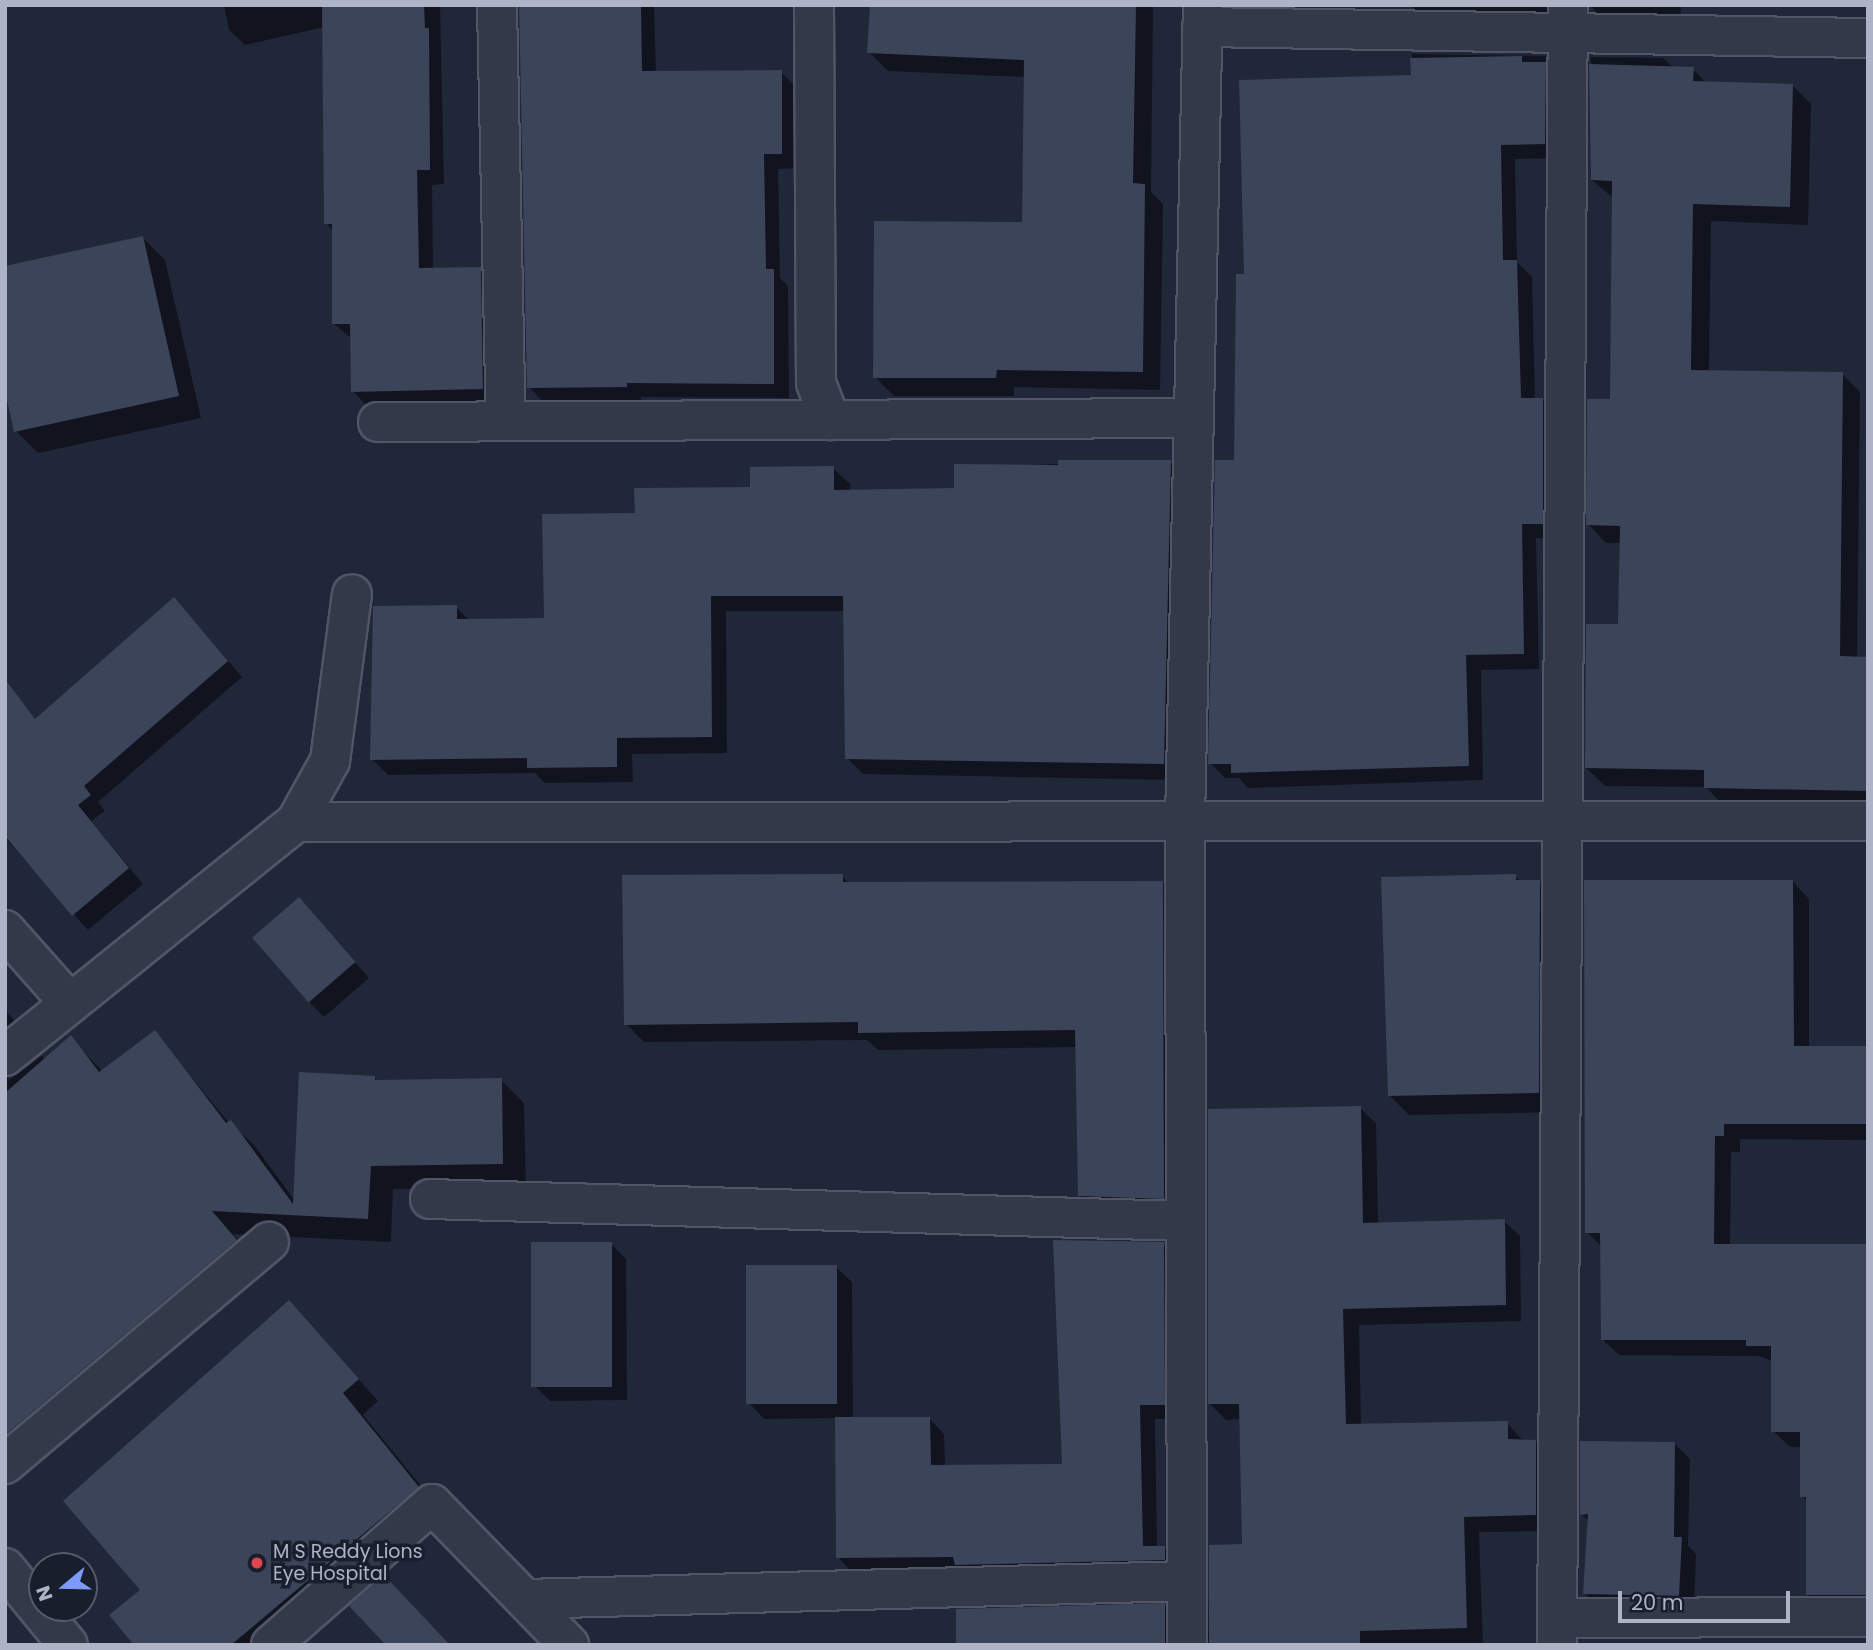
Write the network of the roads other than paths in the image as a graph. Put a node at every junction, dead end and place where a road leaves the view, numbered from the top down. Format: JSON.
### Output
{"nodes":[{"id":1,"x":497,"y":5,"type":"edge"},
{"id":2,"x":814,"y":5,"type":"edge"},
{"id":3,"x":1202,"y":16,"type":"edge"},
{"id":4,"x":1568,"y":19,"type":"edge"},
{"id":5,"x":1868,"y":38,"type":"edge"},
{"id":6,"x":1194,"y":418,"type":"junction"},
{"id":7,"x":830,"y":420,"type":"junction"},
{"id":8,"x":506,"y":421,"type":"junction"},
{"id":9,"x":378,"y":422,"type":"dead end"},
{"id":10,"x":352,"y":594,"type":"dead end"},
{"id":11,"x":1563,"y":820,"type":"junction"},
{"id":12,"x":1185,"y":821,"type":"junction"},
{"id":13,"x":1868,"y":821,"type":"edge"},
{"id":14,"x":296,"y":822,"type":"junction"},
{"id":15,"x":5,"y":930,"type":"edge"},
{"id":16,"x":69,"y":1002,"type":"junction"},
{"id":17,"x":5,"y":1056,"type":"edge"},
{"id":18,"x":430,"y":1199,"type":"dead end"},
{"id":19,"x":1185,"y":1222,"type":"junction"},
{"id":20,"x":269,"y":1242,"type":"dead end"},
{"id":21,"x":5,"y":1464,"type":"edge"},
{"id":22,"x":5,"y":1568,"type":"edge"},
{"id":23,"x":1185,"y":1581,"type":"junction"},
{"id":24,"x":525,"y":1599,"type":"junction"},
{"id":25,"x":1868,"y":1617,"type":"edge"},
{"id":26,"x":1557,"y":1632,"type":"edge"},
{"id":27,"x":68,"y":1645,"type":"edge"},
{"id":28,"x":271,"y":1645,"type":"edge"},
{"id":29,"x":569,"y":1645,"type":"edge"},
{"id":30,"x":1187,"y":1645,"type":"edge"}],
"edges":[{"from":1,"to":8,"type":"street"},
{"from":2,"to":7,"type":"street"},
{"from":3,"to":4,"type":"street"},
{"from":3,"to":6,"type":"street"},
{"from":4,"to":5,"type":"street"},
{"from":4,"to":11,"type":"street"},
{"from":6,"to":7,"type":"street"},
{"from":6,"to":12,"type":"street"},
{"from":7,"to":8,"type":"street"},
{"from":8,"to":9,"type":"street"},
{"from":10,"to":14,"type":"street"},
{"from":11,"to":12,"type":"street"},
{"from":11,"to":13,"type":"street"},
{"from":11,"to":26,"type":"street"},
{"from":12,"to":14,"type":"street"},
{"from":12,"to":19,"type":"street"},
{"from":14,"to":16,"type":"street"},
{"from":15,"to":16,"type":"street"},
{"from":16,"to":17,"type":"street"},
{"from":18,"to":19,"type":"street"},
{"from":19,"to":23,"type":"street"},
{"from":20,"to":21,"type":"street"},
{"from":22,"to":27,"type":"street"},
{"from":23,"to":24,"type":"street"},
{"from":23,"to":30,"type":"street"},
{"from":24,"to":28,"type":"street"},
{"from":24,"to":29,"type":"street"},
{"from":25,"to":26,"type":"street"}]}
